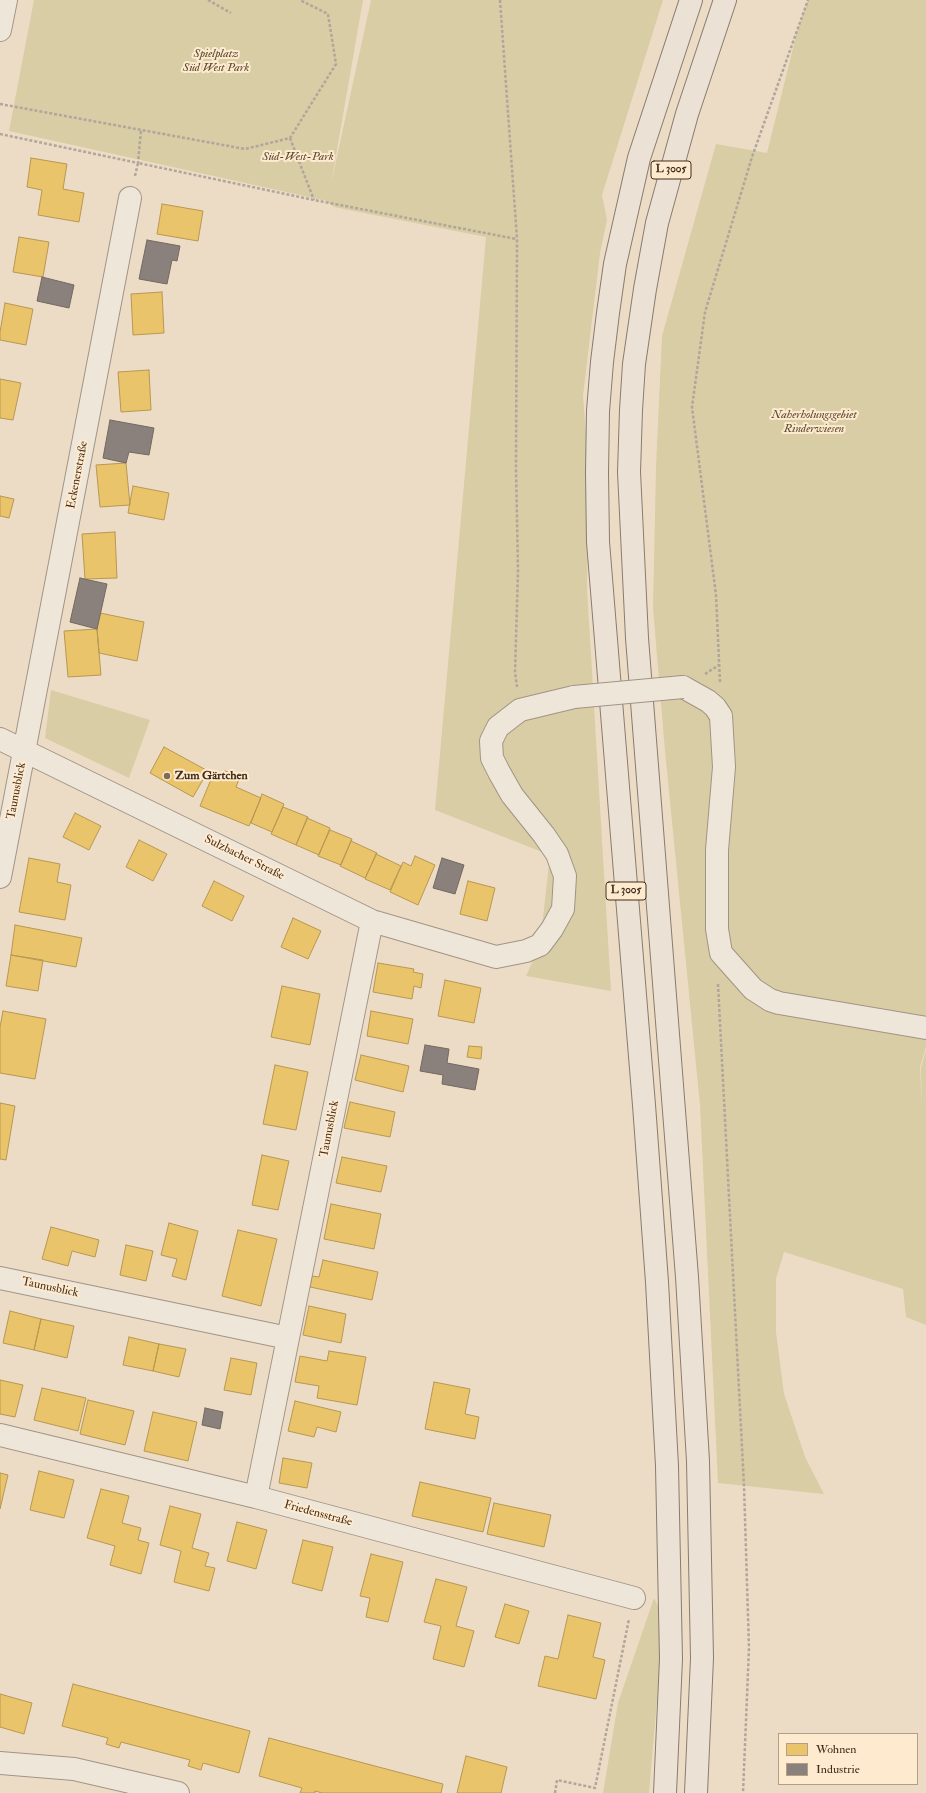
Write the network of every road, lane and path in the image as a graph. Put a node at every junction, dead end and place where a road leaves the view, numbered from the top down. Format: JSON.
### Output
{"nodes":[{"id":1,"x":6,"y":0,"type":"edge"},
{"id":2,"x":208,"y":0,"type":"edge"},
{"id":3,"x":300,"y":0,"type":"edge"},
{"id":4,"x":500,"y":0,"type":"edge"},
{"id":5,"x":725,"y":0,"type":"edge"},
{"id":6,"x":808,"y":0,"type":"edge"},
{"id":7,"x":688,"y":4,"type":"edge"},
{"id":8,"x":231,"y":13,"type":"dead end"},
{"id":9,"x":0,"y":30,"type":"edge"},
{"id":10,"x":0,"y":104,"type":"edge"},
{"id":11,"x":141,"y":130,"type":"junction"},
{"id":12,"x":0,"y":134,"type":"edge"},
{"id":13,"x":290,"y":138,"type":"junction"},
{"id":14,"x":138,"y":163,"type":"junction"},
{"id":15,"x":130,"y":198,"type":"joint"},
{"id":16,"x":314,"y":200,"type":"junction"},
{"id":17,"x":517,"y":239,"type":"junction"},
{"id":18,"x":720,"y":665,"type":"dead end"},
{"id":19,"x":520,"y":710,"type":"junction"},
{"id":20,"x":0,"y":739,"type":"edge"},
{"id":21,"x":25,"y":751,"type":"junction"},
{"id":22,"x":0,"y":877,"type":"edge"},
{"id":23,"x":372,"y":921,"type":"junction"},
{"id":24,"x":721,"y":953,"type":"junction"},
{"id":25,"x":926,"y":1028,"type":"edge"},
{"id":26,"x":0,"y":1278,"type":"edge"},
{"id":27,"x":288,"y":1338,"type":"junction"},
{"id":28,"x":0,"y":1435,"type":"edge"},
{"id":29,"x":256,"y":1497,"type":"junction"},
{"id":30,"x":634,"y":1598,"type":"joint"},
{"id":31,"x":0,"y":1763,"type":"edge"},
{"id":32,"x":178,"y":1793,"type":"edge"},
{"id":33,"x":555,"y":1793,"type":"edge"},
{"id":34,"x":665,"y":1793,"type":"edge"},
{"id":35,"x":696,"y":1793,"type":"edge"},
{"id":36,"x":743,"y":1793,"type":"edge"}],
"edges":[{"from":1,"to":9,"type":"street"},
{"from":2,"to":8,"type":"path"},
{"from":3,"to":13,"type":"path"},
{"from":4,"to":17,"type":"path"},
{"from":5,"to":35,"type":"highway","number":"L 3005"},
{"from":6,"to":18,"type":"path"},
{"from":7,"to":34,"type":"highway","number":"L 3005"},
{"from":10,"to":11,"type":"path"},
{"from":11,"to":13,"type":"path"},
{"from":11,"to":14,"type":"path"},
{"from":12,"to":14,"type":"path"},
{"from":13,"to":16,"type":"path"},
{"from":14,"to":15,"type":"path"},
{"from":14,"to":16,"type":"path"},
{"from":15,"to":21,"type":"street","name":"Eckenerstraße"},
{"from":16,"to":17,"type":"path"},
{"from":17,"to":19,"type":"path"},
{"from":19,"to":23,"type":"street","name":"Sulzbacher Straße"},
{"from":19,"to":24,"type":"street","bridge":true},
{"from":20,"to":21,"type":"street","name":"Sulzbacher Straße"},
{"from":21,"to":22,"type":"street","name":"Taunusblick"},
{"from":21,"to":23,"type":"street","name":"Sulzbacher Straße"},
{"from":23,"to":27,"type":"street","name":"Taunusblick"},
{"from":24,"to":25,"type":"street"},
{"from":24,"to":36,"type":"path"},
{"from":26,"to":27,"type":"street","name":"Taunusblick"},
{"from":27,"to":29,"type":"street","name":"Taunusblick"},
{"from":28,"to":29,"type":"street","name":"Friedensstraße"},
{"from":29,"to":30,"type":"street","name":"Friedensstraße"},
{"from":30,"to":33,"type":"path"},
{"from":31,"to":32,"type":"street"}]}
